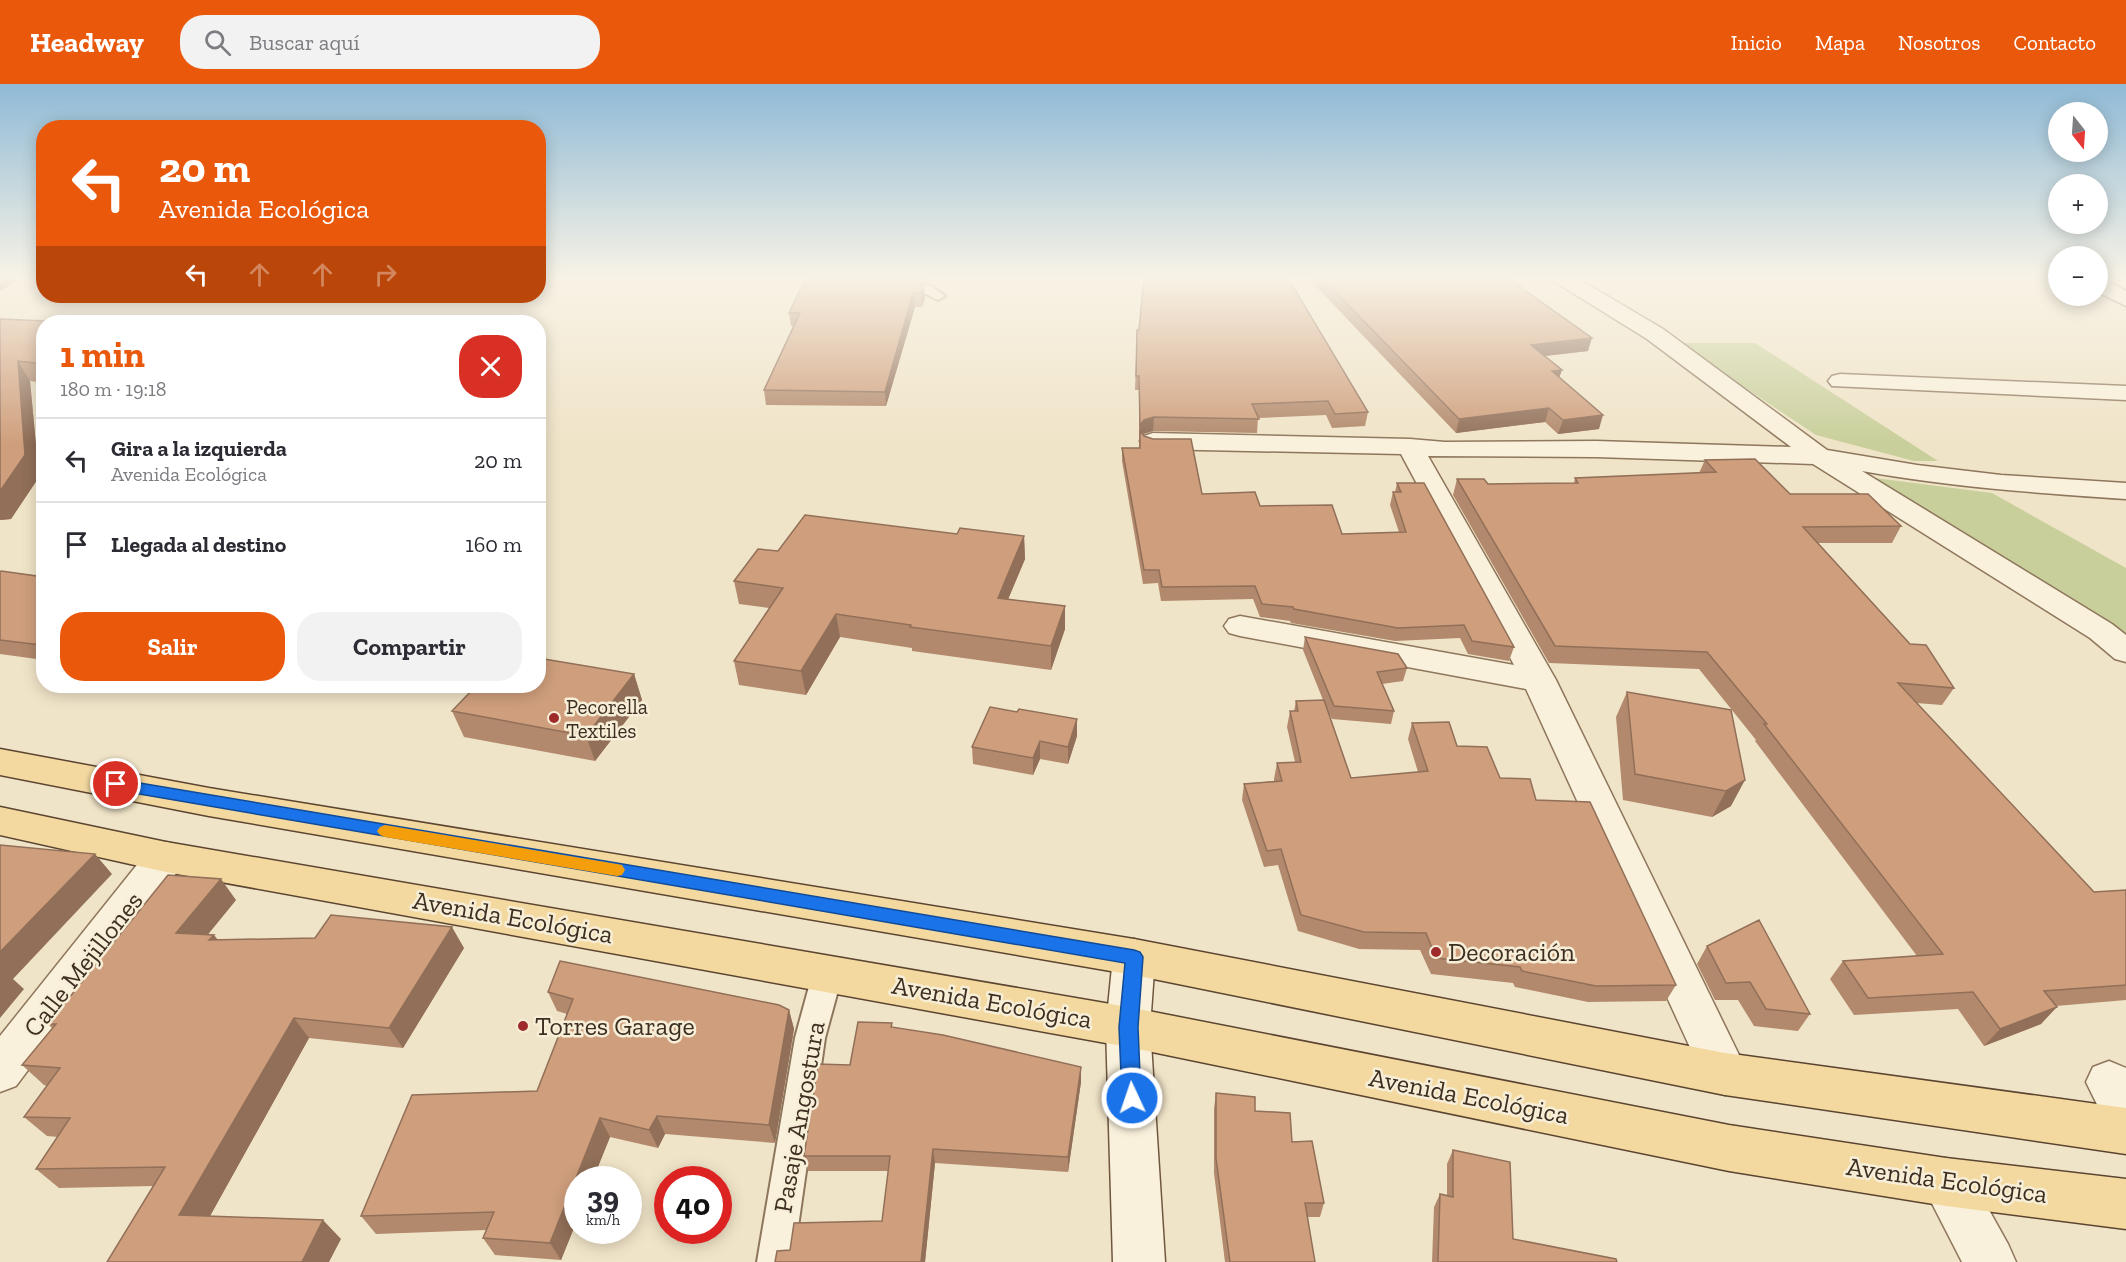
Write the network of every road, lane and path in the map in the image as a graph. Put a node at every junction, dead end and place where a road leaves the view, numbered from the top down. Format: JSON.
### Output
{"nodes":[{"id":1,"x":1653,"y":333,"type":"edge"},
{"id":2,"x":1840,"y":381,"type":"dead end"},
{"id":3,"x":2126,"y":393,"type":"edge"},
{"id":4,"x":1153,"y":441,"type":"edge"},
{"id":5,"x":1410,"y":447,"type":"junction"},
{"id":6,"x":1819,"y":456,"type":"junction"},
{"id":7,"x":2126,"y":491,"type":"edge"},
{"id":8,"x":1240,"y":627,"type":"dead end"},
{"id":9,"x":2126,"y":652,"type":"edge"},
{"id":10,"x":1539,"y":680,"type":"junction"},
{"id":11,"x":0,"y":762,"type":"edge"},
{"id":12,"x":0,"y":821,"type":"edge"},
{"id":13,"x":166,"y":857,"type":"junction"},
{"id":14,"x":1134,"y":957,"type":"junction"},
{"id":15,"x":828,"y":972,"type":"junction"},
{"id":16,"x":1128,"y":1027,"type":"junction"},
{"id":17,"x":0,"y":1071,"type":"edge"},
{"id":18,"x":1725,"y":1074,"type":"junction"},
{"id":19,"x":2126,"y":1131,"type":"edge"},
{"id":20,"x":1946,"y":1182,"type":"junction"},
{"id":21,"x":2126,"y":1204,"type":"edge"},
{"id":22,"x":775,"y":1262,"type":"edge"},
{"id":23,"x":1139,"y":1262,"type":"edge"},
{"id":24,"x":1990,"y":1262,"type":"edge"}],
"edges":[{"from":1,"to":6,"type":"street"},
{"from":2,"to":3,"type":"street"},
{"from":4,"to":5,"type":"street"},
{"from":5,"to":6,"type":"street"},
{"from":5,"to":10,"type":"street"},
{"from":6,"to":7,"type":"street"},
{"from":6,"to":9,"type":"street"},
{"from":8,"to":10,"type":"street"},
{"from":10,"to":18,"type":"street"},
{"from":11,"to":14,"type":"main road"},
{"from":12,"to":13,"type":"main road","name":"Avenida Ecológica"},
{"from":13,"to":15,"type":"main road","name":"Avenida Ecológica"},
{"from":13,"to":17,"type":"street","name":"Calle Mejillones"},
{"from":14,"to":16,"type":"street"},
{"from":14,"to":18,"type":"main road"},
{"from":15,"to":16,"type":"main road","name":"Avenida Ecológica"},
{"from":15,"to":22,"type":"lane","name":"Pasaje Angostura"},
{"from":16,"to":20,"type":"main road","name":"Avenida Ecológica"},
{"from":16,"to":23,"type":"street"},
{"from":18,"to":19,"type":"main road"},
{"from":20,"to":21,"type":"main road","name":"Avenida Ecológica"},
{"from":20,"to":24,"type":"street"}]}
